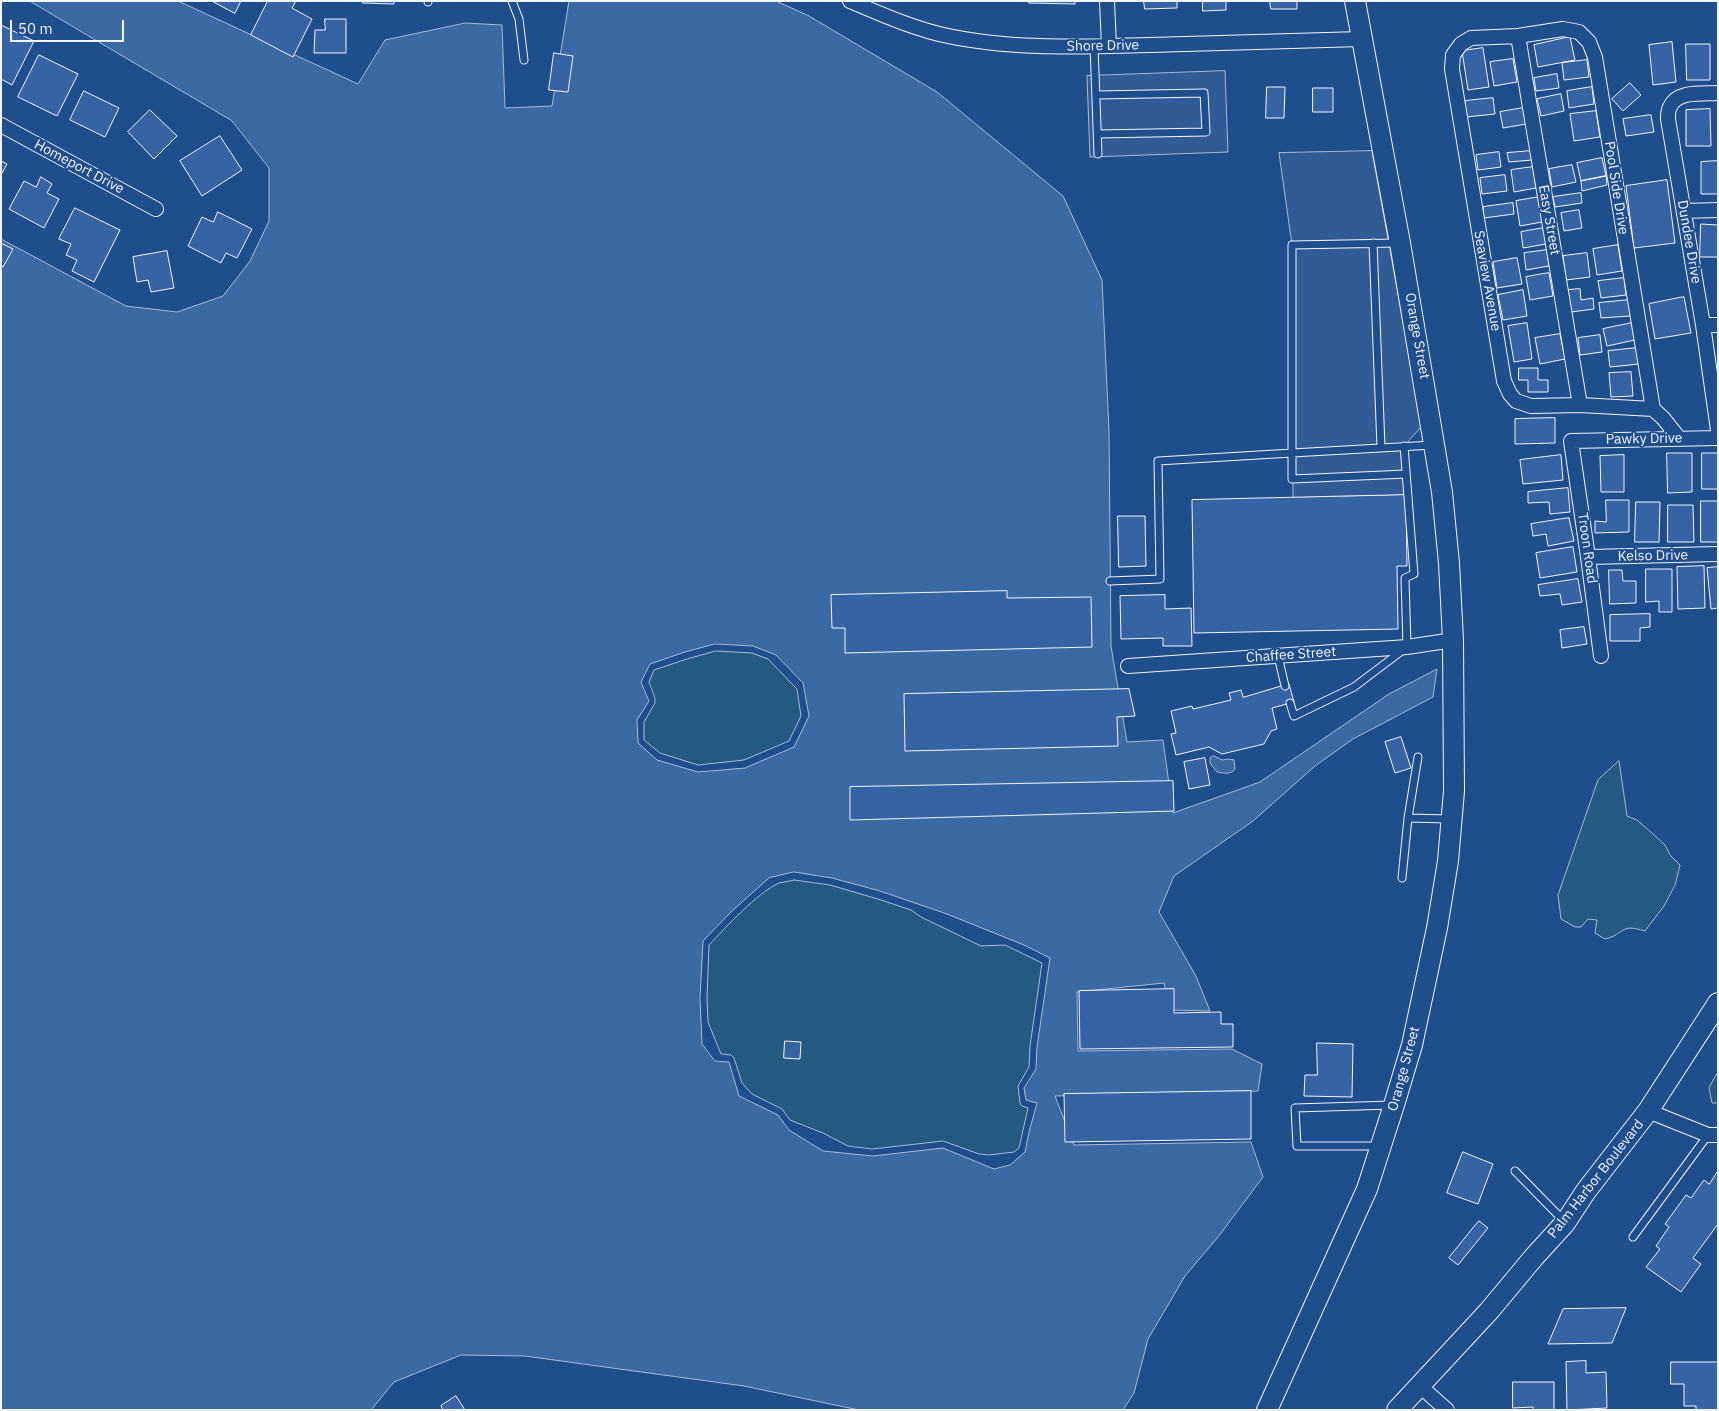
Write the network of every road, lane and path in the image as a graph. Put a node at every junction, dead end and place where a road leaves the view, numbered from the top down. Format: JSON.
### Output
{"nodes":[{"id":1,"x":512,"y":1,"type":"edge"},
{"id":2,"x":850,"y":1,"type":"edge"},
{"id":3,"x":1107,"y":1,"type":"edge"},
{"id":4,"x":1355,"y":1,"type":"edge"},
{"id":5,"x":1518,"y":36,"type":"junction"},
{"id":6,"x":1362,"y":39,"type":"junction"},
{"id":7,"x":1101,"y":46,"type":"junction"},
{"id":8,"x":524,"y":60,"type":"dead end"},
{"id":9,"x":1718,"y":93,"type":"edge"},
{"id":10,"x":1096,"y":95,"type":"junction"},
{"id":11,"x":1,"y":125,"type":"edge"},
{"id":12,"x":1098,"y":134,"type":"junction"},
{"id":13,"x":1098,"y":154,"type":"dead end"},
{"id":14,"x":156,"y":209,"type":"dead end"},
{"id":15,"x":1718,"y":210,"type":"edge"},
{"id":16,"x":1684,"y":211,"type":"junction"},
{"id":17,"x":1372,"y":243,"type":"junction"},
{"id":18,"x":1400,"y":243,"type":"junction"},
{"id":19,"x":1703,"y":325,"type":"junction"},
{"id":20,"x":1718,"y":325,"type":"edge"},
{"id":21,"x":1580,"y":405,"type":"junction"},
{"id":22,"x":1654,"y":409,"type":"junction"},
{"id":23,"x":1718,"y":430,"type":"edge"},
{"id":24,"x":1679,"y":438,"type":"junction"},
{"id":25,"x":1718,"y":438,"type":"edge"},
{"id":26,"x":1571,"y":441,"type":"joint"},
{"id":27,"x":1434,"y":444,"type":"junction"},
{"id":28,"x":1404,"y":446,"type":"junction"},
{"id":29,"x":1382,"y":447,"type":"junction"},
{"id":30,"x":1292,"y":453,"type":"junction"},
{"id":31,"x":1406,"y":474,"type":"junction"},
{"id":32,"x":1718,"y":554,"type":"edge"},
{"id":33,"x":1588,"y":557,"type":"junction"},
{"id":34,"x":1110,"y":581,"type":"dead end"},
{"id":35,"x":1453,"y":640,"type":"junction"},
{"id":36,"x":1407,"y":647,"type":"junction"},
{"id":37,"x":1278,"y":656,"type":"junction"},
{"id":38,"x":1601,"y":656,"type":"dead end"},
{"id":39,"x":1128,"y":666,"type":"dead end"},
{"id":40,"x":1285,"y":686,"type":"dead end"},
{"id":41,"x":1290,"y":703,"type":"dead end"},
{"id":42,"x":1418,"y":756,"type":"dead end"},
{"id":43,"x":1408,"y":818,"type":"junction"},
{"id":44,"x":1452,"y":819,"type":"junction"},
{"id":45,"x":1402,"y":878,"type":"dead end"},
{"id":46,"x":1718,"y":1002,"type":"edge"},
{"id":47,"x":1394,"y":1105,"type":"junction"},
{"id":48,"x":1648,"y":1111,"type":"junction"},
{"id":49,"x":1713,"y":1135,"type":"edge"},
{"id":50,"x":1382,"y":1146,"type":"junction"},
{"id":51,"x":1515,"y":1171,"type":"dead end"},
{"id":52,"x":1565,"y":1222,"type":"junction"},
{"id":53,"x":1633,"y":1236,"type":"dead end"},
{"id":54,"x":1420,"y":1386,"type":"junction"},
{"id":55,"x":1266,"y":1410,"type":"edge"},
{"id":56,"x":1397,"y":1410,"type":"edge"},
{"id":57,"x":1447,"y":1410,"type":"edge"}],
"edges":[{"from":1,"to":8,"type":"lane"},
{"from":2,"to":7,"type":"street","name":"Shore Drive"},
{"from":3,"to":7,"type":"street"},
{"from":4,"to":6,"type":"street","name":"Orange Street"},
{"from":5,"to":21,"type":"street","name":"Easy Street"},
{"from":5,"to":21,"type":"street","name":"Seaview Avenue"},
{"from":5,"to":22,"type":"street","name":"Pool Side Drive"},
{"from":6,"to":7,"type":"street","name":"Shore Drive"},
{"from":6,"to":18,"type":"street","name":"Orange Street"},
{"from":7,"to":10,"type":"lane"},
{"from":9,"to":16,"type":"street","name":"Dundee Drive"},
{"from":10,"to":12,"type":"lane"},
{"from":10,"to":12,"type":"lane"},
{"from":11,"to":14,"type":"street","name":"Homeport Drive"},
{"from":12,"to":13,"type":"lane"},
{"from":15,"to":16,"type":"street"},
{"from":16,"to":19,"type":"street","name":"Dundee Drive"},
{"from":17,"to":18,"type":"lane"},
{"from":17,"to":29,"type":"lane"},
{"from":17,"to":30,"type":"lane"},
{"from":18,"to":27,"type":"street","name":"Orange Street"},
{"from":19,"to":20,"type":"street"},
{"from":19,"to":23,"type":"street","name":"Dundee Drive"},
{"from":21,"to":22,"type":"street","name":"Seaview Avenue"},
{"from":22,"to":24,"type":"street"},
{"from":24,"to":25,"type":"street","name":"Pawky Drive"},
{"from":24,"to":26,"type":"street","name":"Pawky Drive"},
{"from":26,"to":33,"type":"street","name":"Troon Road"},
{"from":27,"to":28,"type":"lane"},
{"from":27,"to":35,"type":"street","name":"Orange Street"},
{"from":28,"to":29,"type":"lane"},
{"from":28,"to":31,"type":"lane"},
{"from":29,"to":30,"type":"lane"},
{"from":30,"to":31,"type":"lane"},
{"from":30,"to":34,"type":"lane"},
{"from":31,"to":36,"type":"lane"},
{"from":32,"to":33,"type":"street","name":"Kelso Drive"},
{"from":33,"to":38,"type":"street","name":"Troon Road"},
{"from":35,"to":36,"type":"street","name":"Chaffee Street"},
{"from":35,"to":44,"type":"street","name":"Orange Street"},
{"from":36,"to":37,"type":"street","name":"Chaffee Street"},
{"from":36,"to":41,"type":"lane"},
{"from":37,"to":39,"type":"street","name":"Chaffee Street"},
{"from":37,"to":40,"type":"lane"},
{"from":42,"to":43,"type":"lane"},
{"from":43,"to":44,"type":"lane"},
{"from":43,"to":45,"type":"lane"},
{"from":44,"to":47,"type":"street","name":"Orange Street"},
{"from":46,"to":48,"type":"street","name":"Palm Harbor Boulevard"},
{"from":47,"to":50,"type":"street","name":"Orange Street"},
{"from":47,"to":50,"type":"lane"},
{"from":48,"to":49,"type":"street"},
{"from":48,"to":52,"type":"street","name":"Palm Harbor Boulevard"},
{"from":49,"to":53,"type":"lane"},
{"from":50,"to":55,"type":"street","name":"Orange Street"},
{"from":51,"to":52,"type":"lane"},
{"from":52,"to":54,"type":"street","name":"Palm Harbor Boulevard"},
{"from":54,"to":56,"type":"street","name":"Palm Harbor Boulevard"},
{"from":54,"to":57,"type":"street"}]}
